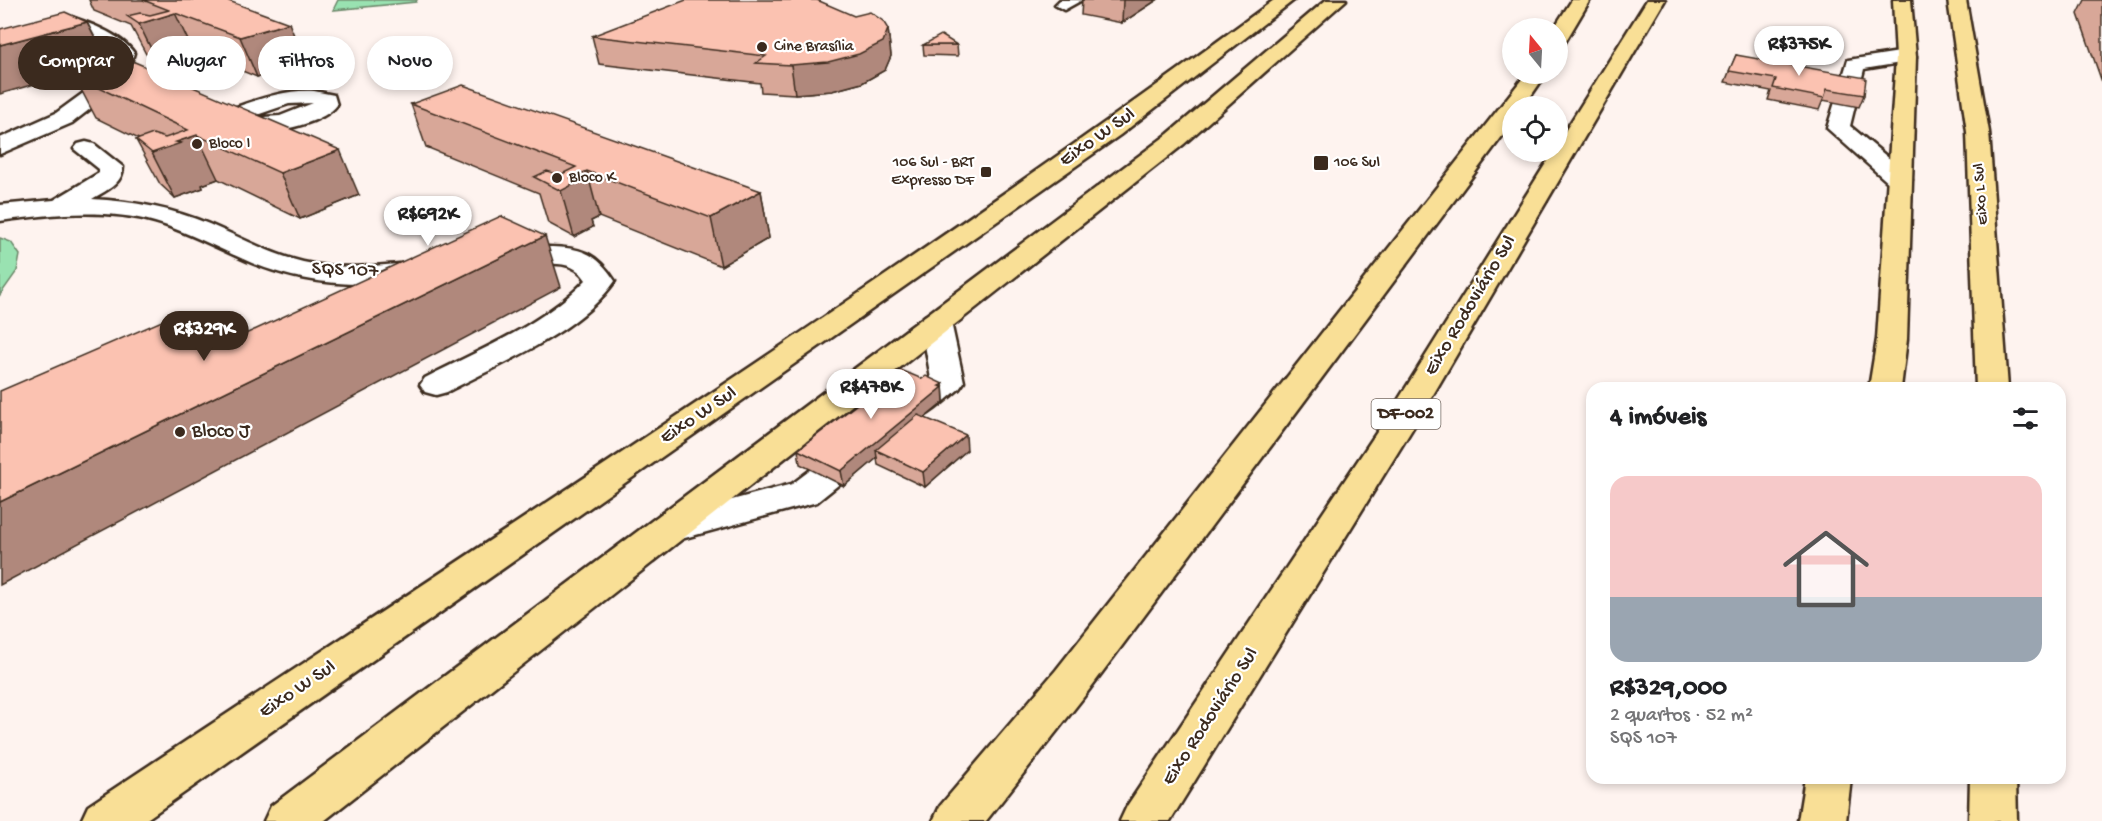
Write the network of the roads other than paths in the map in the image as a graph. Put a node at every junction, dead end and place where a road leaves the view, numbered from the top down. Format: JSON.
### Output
{"nodes":[{"id":1,"x":1285,"y":0,"type":"edge"},
{"id":2,"x":1337,"y":0,"type":"edge"},
{"id":3,"x":1581,"y":0,"type":"edge"},
{"id":4,"x":1656,"y":0,"type":"edge"},
{"id":5,"x":1902,"y":0,"type":"edge"},
{"id":6,"x":1957,"y":0,"type":"edge"},
{"id":7,"x":64,"y":21,"type":"edge"},
{"id":8,"x":1568,"y":22,"type":"edge"},
{"id":9,"x":97,"y":36,"type":"edge"},
{"id":10,"x":1906,"y":57,"type":"junction"},
{"id":11,"x":134,"y":84,"type":"edge"},
{"id":12,"x":141,"y":86,"type":"edge"},
{"id":13,"x":102,"y":90,"type":"edge"},
{"id":14,"x":1502,"y":121,"type":"edge"},
{"id":15,"x":0,"y":147,"type":"edge"},
{"id":16,"x":86,"y":149,"type":"dead end"},
{"id":17,"x":1900,"y":180,"type":"junction"},
{"id":18,"x":61,"y":207,"type":"junction"},
{"id":19,"x":0,"y":213,"type":"edge"},
{"id":20,"x":477,"y":264,"type":"edge"},
{"id":21,"x":445,"y":269,"type":"edge"},
{"id":22,"x":406,"y":271,"type":"junction"},
{"id":23,"x":342,"y":302,"type":"edge"},
{"id":24,"x":936,"y":322,"type":"junction"},
{"id":25,"x":1886,"y":382,"type":"edge"},
{"id":26,"x":1992,"y":382,"type":"edge"},
{"id":27,"x":436,"y":385,"type":"dead end"},
{"id":28,"x":670,"y":528,"type":"junction"},
{"id":29,"x":1827,"y":784,"type":"edge"},
{"id":30,"x":1993,"y":784,"type":"edge"},
{"id":31,"x":105,"y":821,"type":"edge"},
{"id":32,"x":288,"y":821,"type":"edge"},
{"id":33,"x":957,"y":821,"type":"edge"},
{"id":34,"x":1144,"y":821,"type":"edge"},
{"id":35,"x":1822,"y":821,"type":"edge"},
{"id":36,"x":1993,"y":821,"type":"edge"}],
"edges":[{"from":1,"to":31,"type":"main road","name":"Eixo W Sul"},
{"from":2,"to":24,"type":"main road"},
{"from":3,"to":8,"type":"main road"},
{"from":4,"to":34,"type":"main road","name":"Eixo Rodoviário Sul","number":"DF-002"},
{"from":5,"to":10,"type":"main road"},
{"from":6,"to":26,"type":"main road","name":"Eixo L Sul"},
{"from":7,"to":9,"type":"street"},
{"from":10,"to":17,"type":"main road"},
{"from":10,"to":17,"type":"street"},
{"from":11,"to":12,"type":"street"},
{"from":13,"to":15,"type":"street"},
{"from":14,"to":33,"type":"main road"},
{"from":16,"to":18,"type":"street"},
{"from":17,"to":25,"type":"main road"},
{"from":18,"to":19,"type":"street","name":"SQS 107"},
{"from":18,"to":22,"type":"street","name":"SQS 107"},
{"from":20,"to":27,"type":"street"},
{"from":21,"to":22,"type":"street","name":"SQS 107"},
{"from":22,"to":23,"type":"street"},
{"from":24,"to":28,"type":"main road"},
{"from":24,"to":28,"type":"street"},
{"from":28,"to":32,"type":"main road"},
{"from":29,"to":35,"type":"main road"},
{"from":30,"to":36,"type":"main road"}]}
